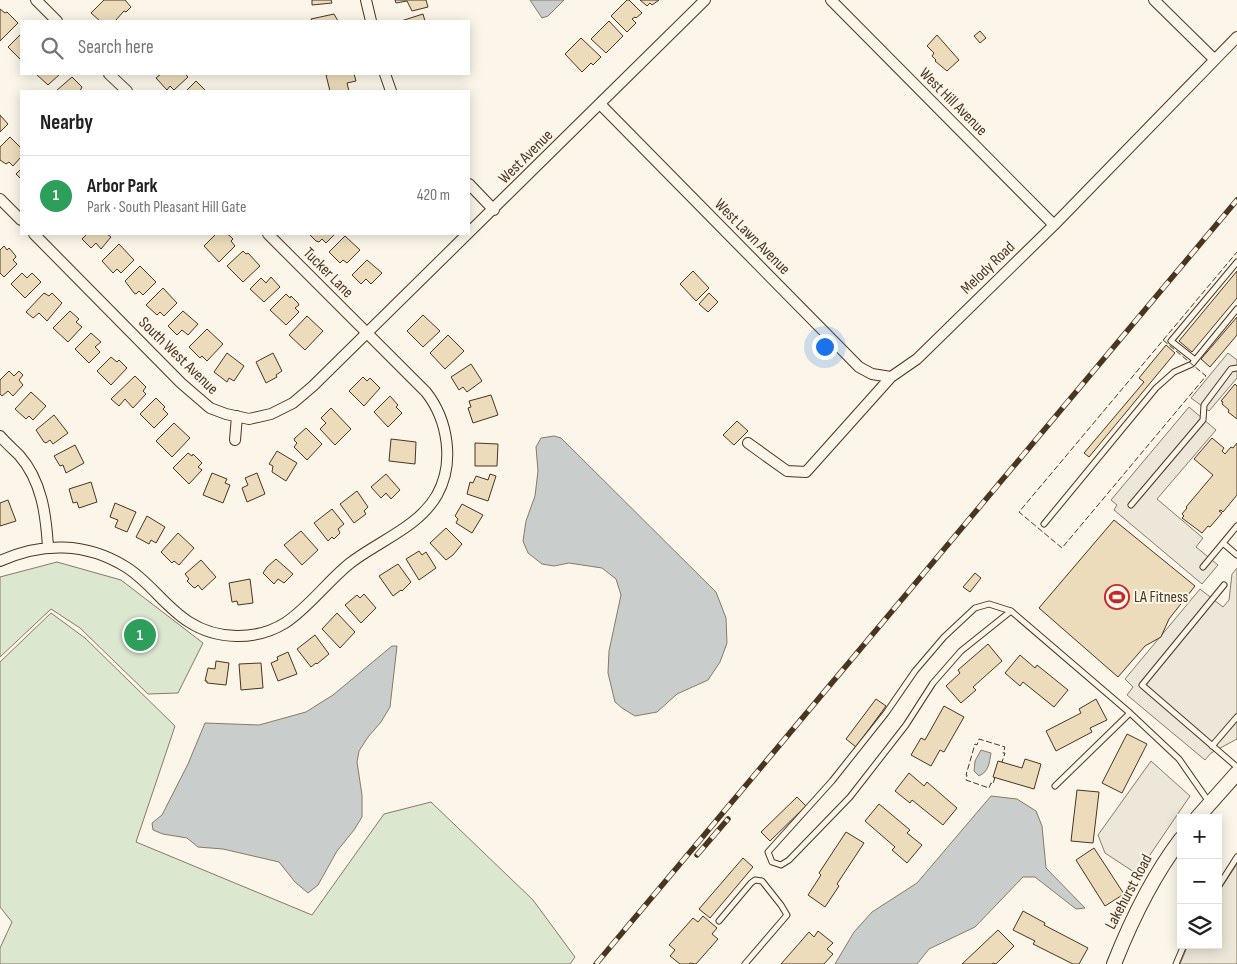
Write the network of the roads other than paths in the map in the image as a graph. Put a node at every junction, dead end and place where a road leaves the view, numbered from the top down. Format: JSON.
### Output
{"nodes":[{"id":1,"x":36,"y":0,"type":"edge"},
{"id":2,"x":366,"y":0,"type":"edge"},
{"id":3,"x":705,"y":0,"type":"edge"},
{"id":4,"x":832,"y":0,"type":"edge"},
{"id":5,"x":1154,"y":0,"type":"edge"},
{"id":6,"x":56,"y":20,"type":"edge"},
{"id":7,"x":371,"y":20,"type":"edge"},
{"id":8,"x":1237,"y":36,"type":"edge"},
{"id":9,"x":1214,"y":60,"type":"junction"},
{"id":10,"x":110,"y":75,"type":"edge"},
{"id":11,"x":385,"y":75,"type":"edge"},
{"id":12,"x":126,"y":90,"type":"edge"},
{"id":13,"x":391,"y":90,"type":"edge"},
{"id":14,"x":600,"y":104,"type":"junction"},
{"id":15,"x":470,"y":185,"type":"edge"},
{"id":16,"x":0,"y":199,"type":"edge"},
{"id":17,"x":494,"y":210,"type":"junction"},
{"id":18,"x":20,"y":219,"type":"edge"},
{"id":19,"x":1054,"y":225,"type":"junction"},
{"id":20,"x":470,"y":233,"type":"edge"},
{"id":21,"x":35,"y":235,"type":"edge"},
{"id":22,"x":269,"y":235,"type":"edge"},
{"id":23,"x":468,"y":235,"type":"edge"},
{"id":24,"x":1237,"y":262,"type":"edge"},
{"id":25,"x":1237,"y":309,"type":"edge"},
{"id":26,"x":367,"y":333,"type":"junction"},
{"id":27,"x":1194,"y":360,"type":"junction"},
{"id":28,"x":1237,"y":368,"type":"edge"},
{"id":29,"x":891,"y":377,"type":"junction"},
{"id":30,"x":237,"y":416,"type":"junction"},
{"id":31,"x":0,"y":436,"type":"edge"},
{"id":32,"x":234,"y":440,"type":"dead end"},
{"id":33,"x":748,"y":443,"type":"dead end"},
{"id":34,"x":1131,"y":505,"type":"dead end"},
{"id":35,"x":1044,"y":524,"type":"dead end"},
{"id":36,"x":1237,"y":526,"type":"edge"},
{"id":37,"x":1223,"y":543,"type":"junction"},
{"id":38,"x":48,"y":547,"type":"junction"},
{"id":39,"x":1237,"y":555,"type":"edge"},
{"id":40,"x":0,"y":561,"type":"edge"},
{"id":41,"x":1203,"y":567,"type":"dead end"},
{"id":42,"x":1224,"y":585,"type":"dead end"},
{"id":43,"x":1011,"y":611,"type":"junction"},
{"id":44,"x":1130,"y":713,"type":"junction"},
{"id":45,"x":1237,"y":717,"type":"edge"},
{"id":46,"x":1212,"y":746,"type":"junction"},
{"id":47,"x":1237,"y":767,"type":"edge"},
{"id":48,"x":1237,"y":773,"type":"edge"},
{"id":49,"x":1055,"y":786,"type":"dead end"},
{"id":50,"x":1210,"y":803,"type":"junction"},
{"id":51,"x":1200,"y":814,"type":"edge"},
{"id":52,"x":1177,"y":844,"type":"edge"},
{"id":53,"x":1237,"y":857,"type":"edge"},
{"id":54,"x":1222,"y":881,"type":"edge"},
{"id":55,"x":719,"y":921,"type":"dead end"},
{"id":56,"x":1182,"y":949,"type":"edge"},
{"id":57,"x":745,"y":964,"type":"edge"},
{"id":58,"x":1114,"y":964,"type":"edge"},
{"id":59,"x":1176,"y":964,"type":"edge"}],
"edges":[{"from":1,"to":6,"type":"street"},
{"from":2,"to":7,"type":"street"},
{"from":3,"to":14,"type":"street","name":"West Avenue"},
{"from":4,"to":19,"type":"street","name":"West Hill Avenue"},
{"from":5,"to":9,"type":"street"},
{"from":8,"to":9,"type":"street","name":"Melody Road"},
{"from":9,"to":19,"type":"street","name":"Melody Road"},
{"from":10,"to":12,"type":"street"},
{"from":11,"to":13,"type":"street"},
{"from":14,"to":17,"type":"street","name":"West Avenue"},
{"from":14,"to":29,"type":"street","name":"West Lawn Avenue"},
{"from":15,"to":17,"type":"street"},
{"from":16,"to":18,"type":"street"},
{"from":17,"to":20,"type":"street","name":"West Avenue"},
{"from":19,"to":29,"type":"street","name":"Melody Road"},
{"from":21,"to":30,"type":"street","name":"South West Avenue"},
{"from":22,"to":26,"type":"street","name":"Tucker Lane"},
{"from":23,"to":26,"type":"street","name":"West Avenue"},
{"from":24,"to":27,"type":"lane"},
{"from":25,"to":27,"type":"lane"},
{"from":26,"to":30,"type":"street","name":"South West Avenue"},
{"from":26,"to":38,"type":"street","name":"Tucker Lane"},
{"from":27,"to":35,"type":"lane"},
{"from":28,"to":34,"type":"lane"},
{"from":29,"to":33,"type":"street","name":"Melody Road"},
{"from":30,"to":32,"type":"street"},
{"from":31,"to":38,"type":"street"},
{"from":36,"to":37,"type":"lane"},
{"from":37,"to":39,"type":"lane"},
{"from":37,"to":41,"type":"lane"},
{"from":38,"to":40,"type":"street","name":"Tucker Lane"},
{"from":42,"to":46,"type":"lane"},
{"from":43,"to":43,"type":"lane"},
{"from":43,"to":44,"type":"lane"},
{"from":44,"to":49,"type":"lane"},
{"from":44,"to":50,"type":"lane"},
{"from":45,"to":46,"type":"lane"},
{"from":46,"to":47,"type":"lane"},
{"from":48,"to":50,"type":"street"},
{"from":50,"to":51,"type":"street"},
{"from":52,"to":58,"type":"street","name":"Lakehurst Road"},
{"from":53,"to":54,"type":"lane"},
{"from":55,"to":57,"type":"lane"},
{"from":56,"to":59,"type":"lane"}]}
